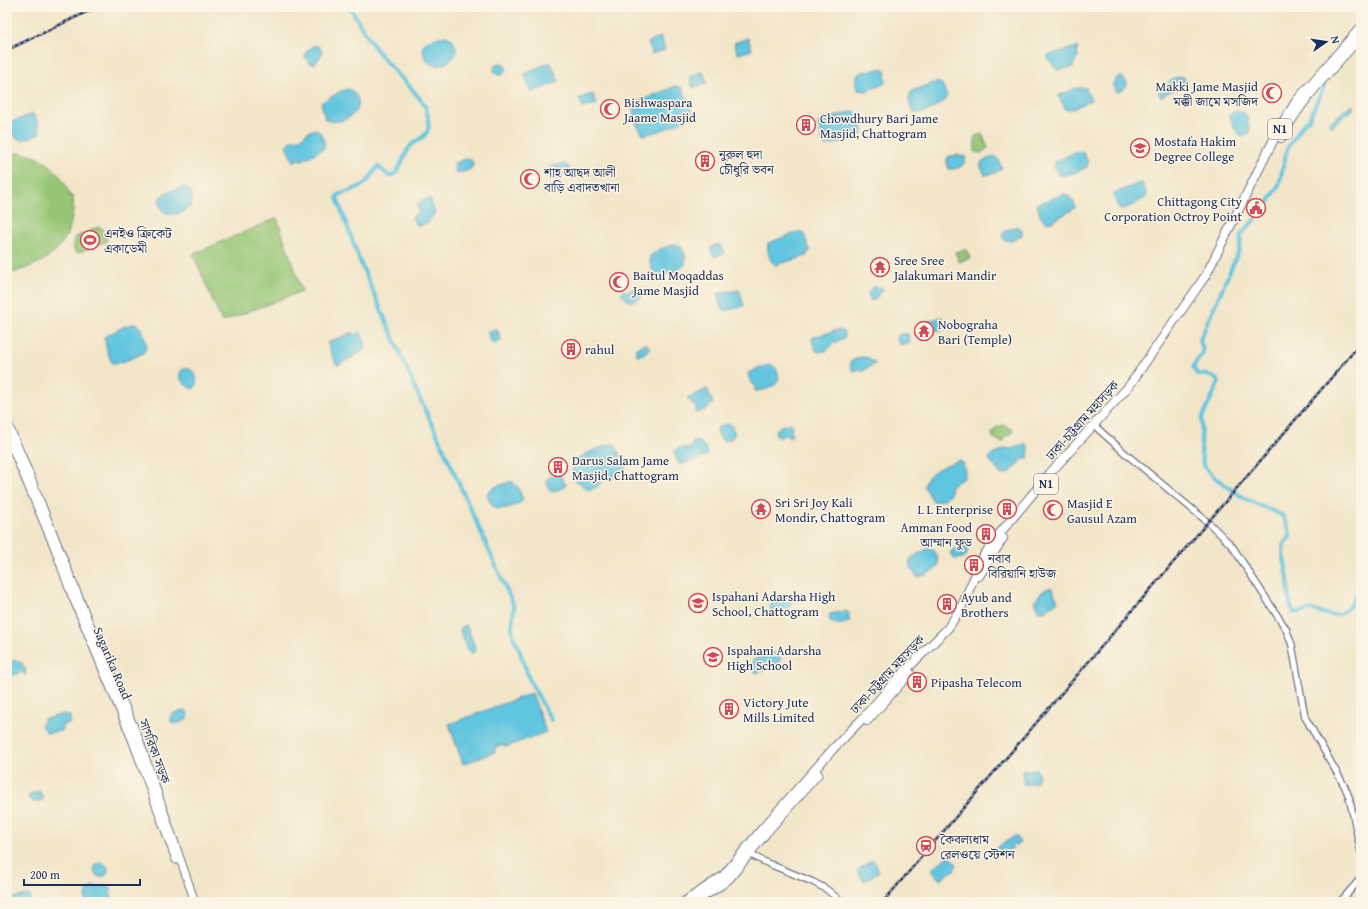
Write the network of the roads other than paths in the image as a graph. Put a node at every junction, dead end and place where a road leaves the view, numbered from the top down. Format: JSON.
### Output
{"nodes":[{"id":1,"x":1361,"y":27,"type":"edge"},
{"id":2,"x":1361,"y":37,"type":"edge"},
{"id":3,"x":1175,"y":325,"type":"junction"},
{"id":4,"x":7,"y":422,"type":"edge"},
{"id":5,"x":1097,"y":428,"type":"junction"},
{"id":6,"x":7,"y":436,"type":"edge"},
{"id":7,"x":20,"y":457,"type":"junction"},
{"id":8,"x":32,"y":489,"type":"junction"},
{"id":9,"x":76,"y":589,"type":"joint"},
{"id":10,"x":746,"y":852,"type":"junction"},
{"id":11,"x":1361,"y":852,"type":"edge"},
{"id":12,"x":1361,"y":878,"type":"edge"},
{"id":13,"x":190,"y":902,"type":"edge"},
{"id":14,"x":195,"y":902,"type":"edge"},
{"id":15,"x":684,"y":902,"type":"edge"},
{"id":16,"x":695,"y":902,"type":"edge"},
{"id":17,"x":842,"y":902,"type":"edge"},
{"id":18,"x":1340,"y":902,"type":"edge"}],
"edges":[{"from":1,"to":3,"type":"highway","name":"ঢাকা-চট্টগ্রাম মহাসড়ক","number":"N1"},
{"from":2,"to":3,"type":"highway","name":"ঢাকা-চট্টগ্রাম মহাসড়ক","number":"N1"},
{"from":3,"to":5,"type":"highway","name":"ঢাকা-চট্টগ্রাম মহাসড়ক","number":"N1"},
{"from":3,"to":10,"type":"highway","name":"ঢাকা-চট্টগ্রাম মহাসড়ক","number":"N1"},
{"from":4,"to":7,"type":"main road","name":"Sagarika Road"},
{"from":5,"to":10,"type":"highway","name":"ঢাকা-চট্টগ্রাম মহাসড়ক","number":"N1"},
{"from":5,"to":11,"type":"street"},
{"from":6,"to":7,"type":"main road","name":"Sagarika Road"},
{"from":7,"to":8,"type":"main road","name":"Sagarika Road"},
{"from":8,"to":9,"type":"main road","name":"Sagarika Road"},
{"from":8,"to":13,"type":"main road","name":"Sagarika Road"},
{"from":9,"to":14,"type":"main road","name":"সাগরিকা সড়ক"},
{"from":10,"to":15,"type":"highway","name":"ঢাকা-চট্টগ্রাম মহাসড়ক","number":"N1"},
{"from":10,"to":16,"type":"highway","name":"ঢাকা-চট্টগ্রাম মহাসড়ক","number":"N1"},
{"from":10,"to":17,"type":"street"},
{"from":12,"to":18,"type":"street"}]}
